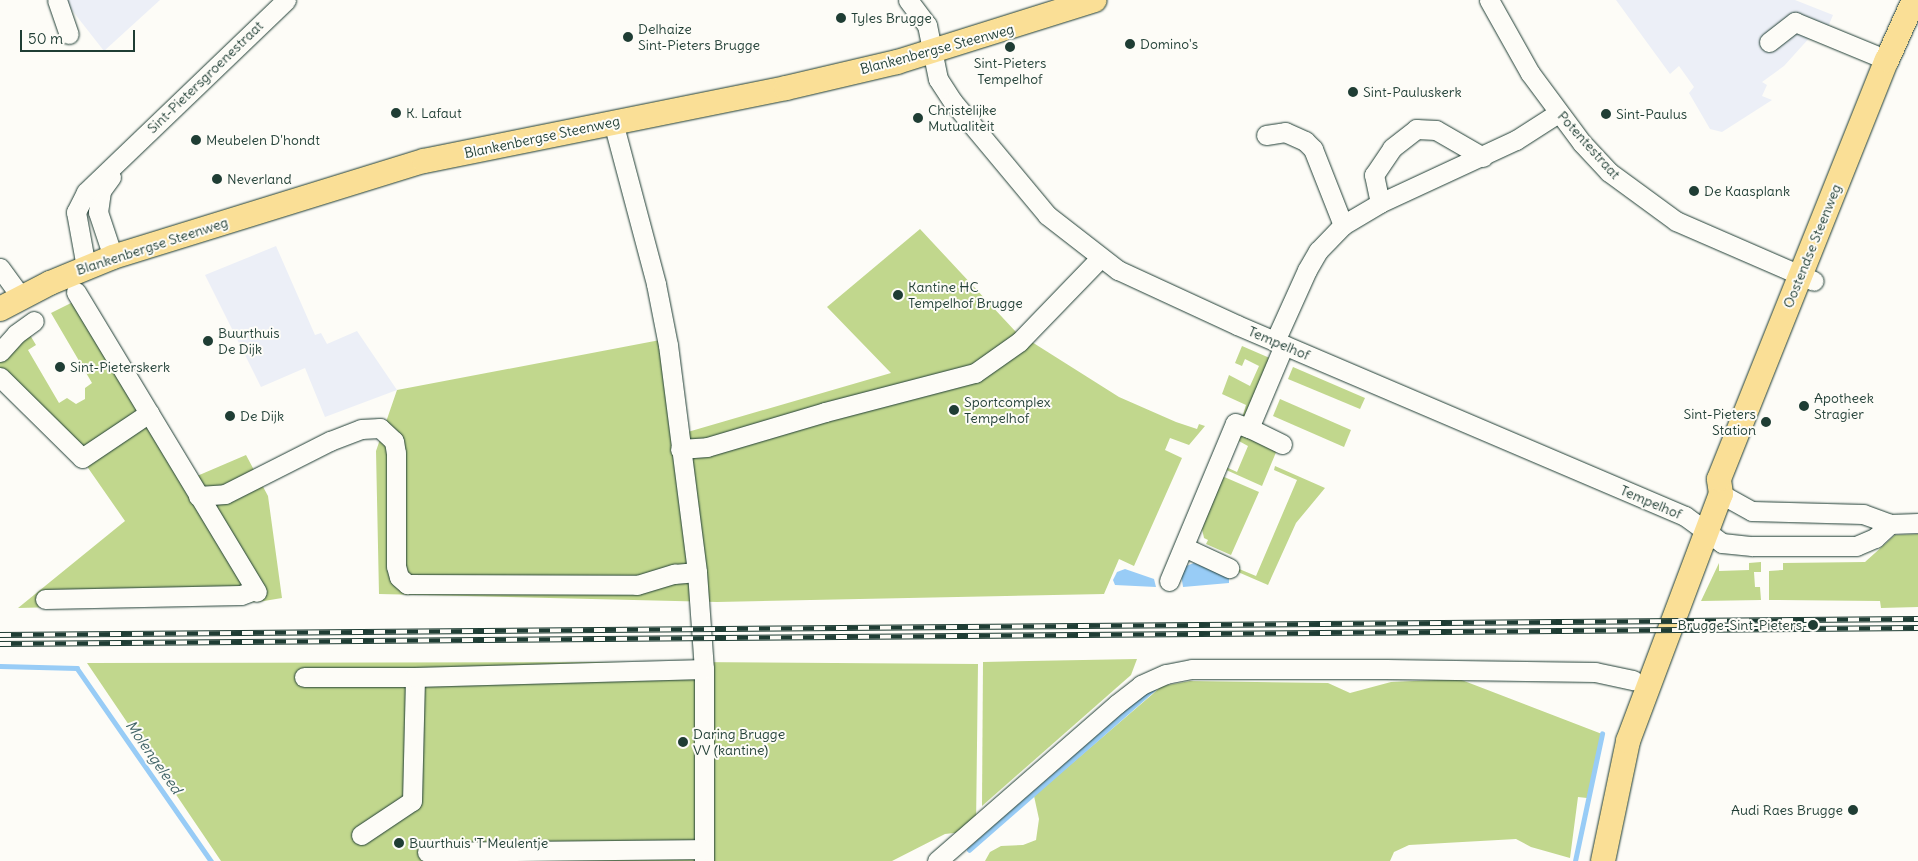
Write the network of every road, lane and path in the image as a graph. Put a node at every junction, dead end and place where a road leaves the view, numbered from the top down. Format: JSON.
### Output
{"nodes":[{"id":1,"x":57,"y":0,"type":"edge"},
{"id":2,"x":286,"y":0,"type":"edge"},
{"id":3,"x":908,"y":0,"type":"edge"},
{"id":4,"x":1095,"y":0,"type":"edge"},
{"id":5,"x":1489,"y":0,"type":"edge"},
{"id":6,"x":1914,"y":0,"type":"edge"},
{"id":7,"x":1918,"y":24,"type":"edge"},
{"id":8,"x":69,"y":34,"type":"dead end"},
{"id":9,"x":1769,"y":42,"type":"dead end"},
{"id":10,"x":932,"y":52,"type":"junction"},
{"id":11,"x":1887,"y":60,"type":"junction"},
{"id":12,"x":1558,"y":113,"type":"junction"},
{"id":13,"x":613,"y":122,"type":"junction"},
{"id":14,"x":1266,"y":135,"type":"dead end"},
{"id":15,"x":126,"y":155,"type":"junction"},
{"id":16,"x":1483,"y":157,"type":"junction"},
{"id":17,"x":1380,"y":202,"type":"junction"},
{"id":18,"x":1343,"y":225,"type":"junction"},
{"id":19,"x":113,"y":257,"type":"junction"},
{"id":20,"x":1108,"y":257,"type":"junction"},
{"id":21,"x":86,"y":267,"type":"junction"},
{"id":22,"x":0,"y":268,"type":"edge"},
{"id":23,"x":1807,"y":278,"type":"junction"},
{"id":24,"x":76,"y":292,"type":"dead end"},
{"id":25,"x":0,"y":309,"type":"edge"},
{"id":26,"x":30,"y":314,"type":"junction"},
{"id":27,"x":1280,"y":343,"type":"junction"},
{"id":28,"x":0,"y":352,"type":"edge"},
{"id":29,"x":0,"y":377,"type":"edge"},
{"id":30,"x":149,"y":413,"type":"junction"},
{"id":31,"x":1249,"y":428,"type":"junction"},
{"id":32,"x":1282,"y":444,"type":"dead end"},
{"id":33,"x":680,"y":448,"type":"junction"},
{"id":34,"x":1721,"y":494,"type":"junction"},
{"id":35,"x":198,"y":496,"type":"junction"},
{"id":36,"x":1918,"y":523,"type":"edge"},
{"id":37,"x":1890,"y":524,"type":"junction"},
{"id":38,"x":1707,"y":532,"type":"junction"},
{"id":39,"x":1184,"y":547,"type":"junction"},
{"id":40,"x":1229,"y":568,"type":"dead end"},
{"id":41,"x":697,"y":572,"type":"junction"},
{"id":42,"x":1169,"y":581,"type":"dead end"},
{"id":43,"x":45,"y":599,"type":"dead end"},
{"id":44,"x":704,"y":669,"type":"junction"},
{"id":45,"x":304,"y":677,"type":"dead end"},
{"id":46,"x":414,"y":677,"type":"junction"},
{"id":47,"x":1633,"y":680,"type":"dead end"},
{"id":48,"x":361,"y":835,"type":"dead end"},
{"id":49,"x":427,"y":852,"type":"dead end"},
{"id":50,"x":704,"y":855,"type":"edge"},
{"id":51,"x":937,"y":861,"type":"edge"},
{"id":52,"x":1603,"y":861,"type":"edge"}],
"edges":[{"from":1,"to":8,"type":"street"},
{"from":2,"to":15,"type":"street","name":"Sint-Pietersgroenestraat"},
{"from":3,"to":10,"type":"street","name":"Tempelhof"},
{"from":4,"to":10,"type":"main road","name":"Blankenbergse Steenweg"},
{"from":5,"to":12,"type":"street","name":"Potentestraat"},
{"from":6,"to":11,"type":"main road","name":"Oostendse Steenweg"},
{"from":7,"to":23,"type":"main road","name":"Oostendse Steenweg"},
{"from":9,"to":11,"type":"street"},
{"from":10,"to":13,"type":"main road","name":"Blankenbergse Steenweg"},
{"from":10,"to":20,"type":"street","name":"Tempelhof"},
{"from":11,"to":23,"type":"main road","name":"Oostendse Steenweg"},
{"from":12,"to":16,"type":"street"},
{"from":12,"to":23,"type":"street","name":"Potentestraat"},
{"from":13,"to":19,"type":"main road","name":"Blankenbergse Steenweg"},
{"from":13,"to":33,"type":"street"},
{"from":14,"to":18,"type":"street"},
{"from":15,"to":19,"type":"street","name":"Sint-Pietersgroenestraat"},
{"from":15,"to":21,"type":"street","name":"Sint-Pietersgroenestraat"},
{"from":16,"to":17,"type":"street"},
{"from":16,"to":17,"type":"street"},
{"from":17,"to":18,"type":"street"},
{"from":18,"to":27,"type":"street"},
{"from":19,"to":21,"type":"main road","name":"Blankenbergse Steenweg"},
{"from":20,"to":27,"type":"street","name":"Tempelhof"},
{"from":20,"to":33,"type":"street"},
{"from":21,"to":26,"type":"main road","name":"Blankenbergse Steenweg"},
{"from":22,"to":26,"type":"street"},
{"from":23,"to":34,"type":"main road","name":"Oostendse Steenweg"},
{"from":24,"to":30,"type":"street"},
{"from":25,"to":26,"type":"main road","name":"Blankenbergse Steenweg"},
{"from":26,"to":28,"type":"street"},
{"from":27,"to":31,"type":"street"},
{"from":27,"to":38,"type":"street","name":"Tempelhof"},
{"from":29,"to":30,"type":"street"},
{"from":30,"to":35,"type":"street"},
{"from":31,"to":32,"type":"street"},
{"from":31,"to":39,"type":"street"},
{"from":33,"to":41,"type":"street"},
{"from":34,"to":37,"type":"street"},
{"from":34,"to":38,"type":"main road","name":"Oostendse Steenweg"},
{"from":35,"to":41,"type":"street"},
{"from":35,"to":43,"type":"street"},
{"from":36,"to":37,"type":"street"},
{"from":37,"to":38,"type":"street","name":"Tempelhof"},
{"from":38,"to":52,"type":"main road","name":"Oostendse Steenweg"},
{"from":39,"to":40,"type":"street"},
{"from":39,"to":42,"type":"street"},
{"from":41,"to":44,"type":"street"},
{"from":44,"to":46,"type":"street"},
{"from":44,"to":50,"type":"street"},
{"from":45,"to":46,"type":"street"},
{"from":46,"to":48,"type":"street"},
{"from":47,"to":51,"type":"street"},
{"from":49,"to":50,"type":"street"}]}
